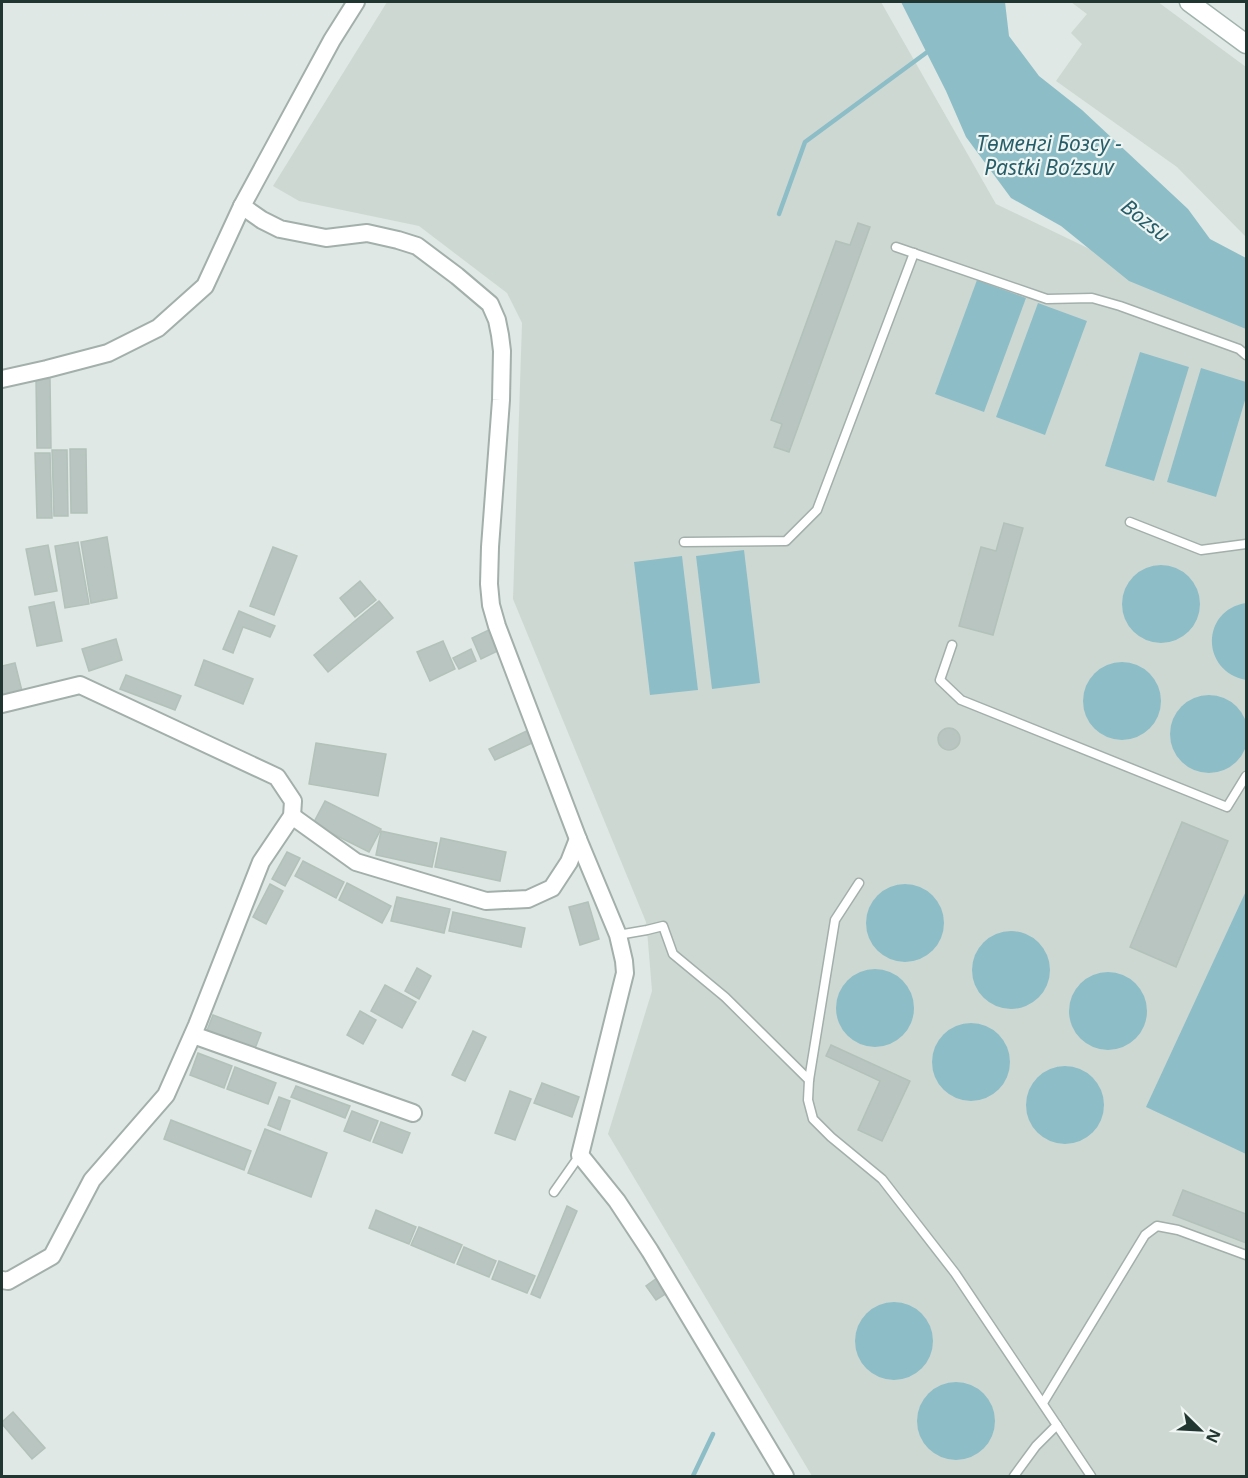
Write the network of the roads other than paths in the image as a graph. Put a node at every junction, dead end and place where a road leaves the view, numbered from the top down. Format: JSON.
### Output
{"nodes":[{"id":1,"x":357,"y":2,"type":"edge"},
{"id":2,"x":1189,"y":2,"type":"edge"},
{"id":3,"x":1246,"y":44,"type":"edge"},
{"id":4,"x":242,"y":206,"type":"junction"},
{"id":5,"x":896,"y":247,"type":"dead end"},
{"id":6,"x":914,"y":253,"type":"junction"},
{"id":7,"x":1246,"y":355,"type":"edge"},
{"id":8,"x":2,"y":379,"type":"edge"},
{"id":9,"x":1130,"y":522,"type":"dead end"},
{"id":10,"x":684,"y":542,"type":"dead end"},
{"id":11,"x":1246,"y":544,"type":"edge"},
{"id":12,"x":952,"y":645,"type":"dead end"},
{"id":13,"x":2,"y":704,"type":"edge"},
{"id":14,"x":1246,"y":776,"type":"edge"},
{"id":15,"x":292,"y":816,"type":"junction"},
{"id":16,"x":578,"y":839,"type":"junction"},
{"id":17,"x":859,"y":883,"type":"dead end"},
{"id":18,"x":618,"y":935,"type":"junction"},
{"id":19,"x":193,"y":1035,"type":"junction"},
{"id":20,"x":809,"y":1080,"type":"junction"},
{"id":21,"x":413,"y":1113,"type":"dead end"},
{"id":22,"x":580,"y":1155,"type":"junction"},
{"id":23,"x":554,"y":1192,"type":"dead end"},
{"id":24,"x":1246,"y":1255,"type":"edge"},
{"id":25,"x":2,"y":1280,"type":"edge"},
{"id":26,"x":1043,"y":1403,"type":"junction"},
{"id":27,"x":1057,"y":1425,"type":"junction"},
{"id":28,"x":785,"y":1476,"type":"edge"},
{"id":29,"x":1014,"y":1476,"type":"edge"},
{"id":30,"x":1091,"y":1476,"type":"edge"}],
"edges":[{"from":1,"to":4,"type":"street"},
{"from":2,"to":3,"type":"main road"},
{"from":4,"to":8,"type":"street"},
{"from":4,"to":16,"type":"street"},
{"from":5,"to":6,"type":"lane"},
{"from":6,"to":7,"type":"lane"},
{"from":6,"to":10,"type":"lane"},
{"from":9,"to":11,"type":"lane"},
{"from":12,"to":14,"type":"lane"},
{"from":13,"to":15,"type":"street"},
{"from":15,"to":16,"type":"street"},
{"from":15,"to":19,"type":"street"},
{"from":16,"to":18,"type":"street"},
{"from":17,"to":20,"type":"lane"},
{"from":18,"to":20,"type":"lane"},
{"from":18,"to":22,"type":"street"},
{"from":19,"to":21,"type":"street"},
{"from":19,"to":25,"type":"street"},
{"from":20,"to":26,"type":"lane"},
{"from":22,"to":23,"type":"lane"},
{"from":22,"to":28,"type":"street"},
{"from":24,"to":26,"type":"lane"},
{"from":26,"to":27,"type":"lane"},
{"from":27,"to":29,"type":"lane"},
{"from":27,"to":30,"type":"lane"}]}
